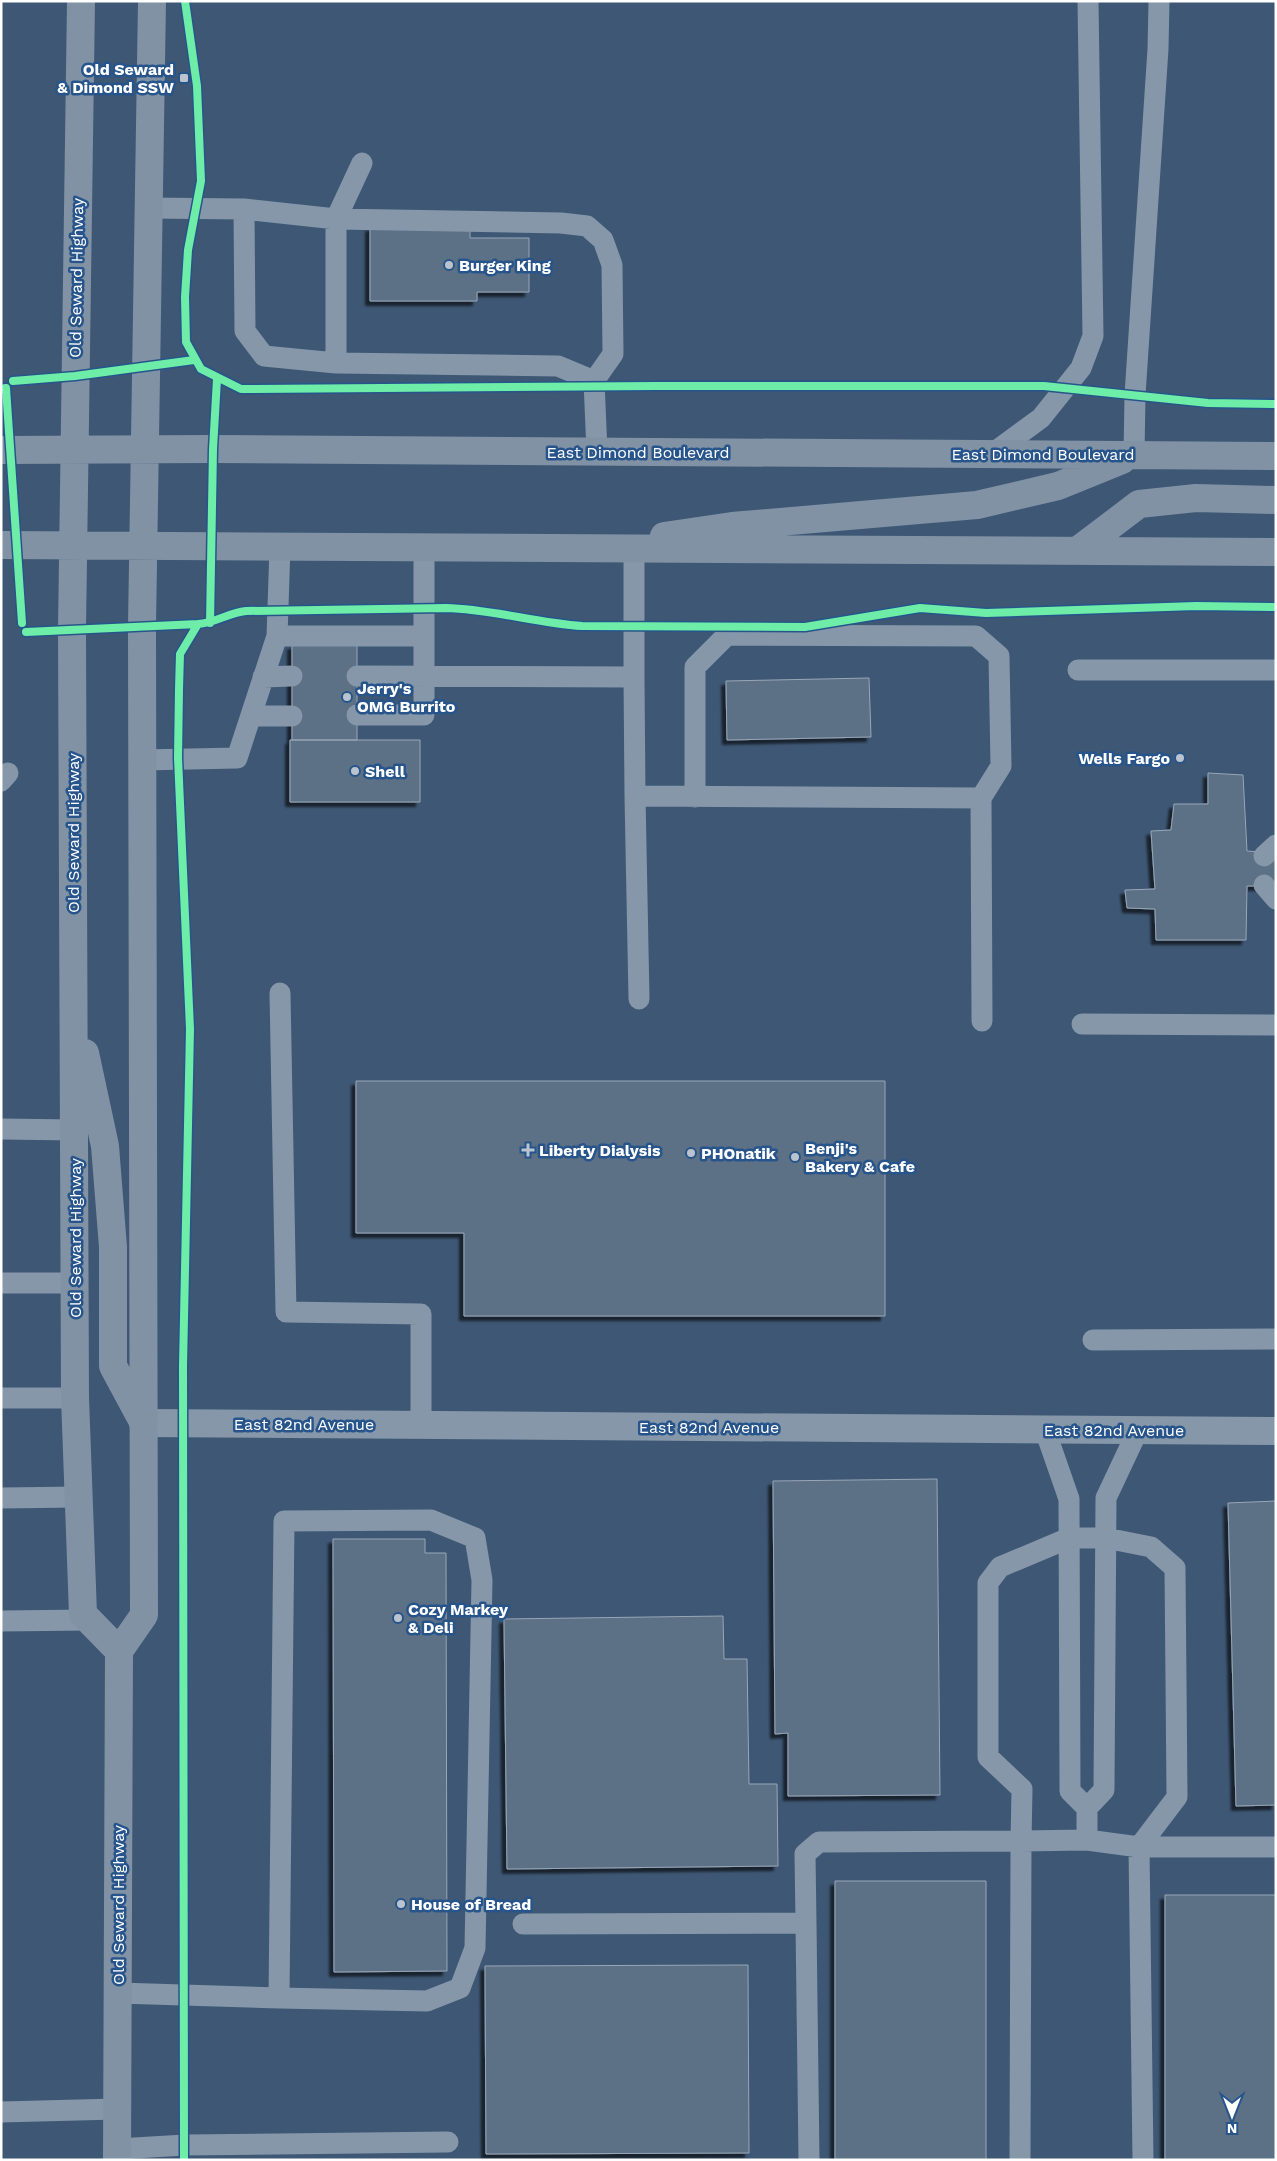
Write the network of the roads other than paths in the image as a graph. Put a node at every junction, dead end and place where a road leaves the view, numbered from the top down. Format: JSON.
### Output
{"nodes":[{"id":1,"x":81,"y":1,"type":"edge"},
{"id":2,"x":152,"y":1,"type":"edge"},
{"id":3,"x":1088,"y":1,"type":"edge"},
{"id":4,"x":1159,"y":1,"type":"edge"},
{"id":5,"x":362,"y":163,"type":"dead end"},
{"id":6,"x":148,"y":208,"type":"junction"},
{"id":7,"x":244,"y":209,"type":"junction"},
{"id":8,"x":336,"y":220,"type":"junction"},
{"id":9,"x":336,"y":363,"type":"junction"},
{"id":10,"x":594,"y":381,"type":"junction"},
{"id":11,"x":143,"y":449,"type":"junction"},
{"id":12,"x":1,"y":450,"type":"edge"},
{"id":13,"x":73,"y":450,"type":"junction"},
{"id":14,"x":597,"y":452,"type":"junction"},
{"id":15,"x":992,"y":454,"type":"junction"},
{"id":16,"x":1134,"y":455,"type":"junction"},
{"id":17,"x":1276,"y":456,"type":"edge"},
{"id":18,"x":1276,"y":500,"type":"edge"},
{"id":19,"x":1,"y":545,"type":"edge"},
{"id":20,"x":73,"y":546,"type":"junction"},
{"id":21,"x":143,"y":546,"type":"junction"},
{"id":22,"x":280,"y":547,"type":"junction"},
{"id":23,"x":424,"y":548,"type":"junction"},
{"id":24,"x":581,"y":549,"type":"junction"},
{"id":25,"x":634,"y":550,"type":"junction"},
{"id":26,"x":1077,"y":551,"type":"junction"},
{"id":27,"x":1276,"y":552,"type":"edge"},
{"id":28,"x":276,"y":636,"type":"junction"},
{"id":29,"x":423,"y":636,"type":"junction"},
{"id":30,"x":1078,"y":670,"type":"dead end"},
{"id":31,"x":1276,"y":670,"type":"edge"},
{"id":32,"x":292,"y":676,"type":"dead end"},
{"id":33,"x":357,"y":676,"type":"dead end"},
{"id":34,"x":424,"y":676,"type":"junction"},
{"id":35,"x":634,"y":677,"type":"junction"},
{"id":36,"x":263,"y":678,"type":"junction"},
{"id":37,"x":357,"y":715,"type":"dead end"},
{"id":38,"x":251,"y":716,"type":"junction"},
{"id":39,"x":292,"y":716,"type":"dead end"},
{"id":40,"x":142,"y":760,"type":"junction"},
{"id":41,"x":635,"y":796,"type":"junction"},
{"id":42,"x":695,"y":797,"type":"junction"},
{"id":43,"x":981,"y":798,"type":"junction"},
{"id":44,"x":280,"y":993,"type":"dead end"},
{"id":45,"x":74,"y":998,"type":"junction"},
{"id":46,"x":639,"y":999,"type":"dead end"},
{"id":47,"x":982,"y":1021,"type":"dead end"},
{"id":48,"x":1082,"y":1024,"type":"dead end"},
{"id":49,"x":1276,"y":1025,"type":"edge"},
{"id":50,"x":1,"y":1129,"type":"edge"},
{"id":51,"x":74,"y":1130,"type":"junction"},
{"id":52,"x":1,"y":1282,"type":"edge"},
{"id":53,"x":75,"y":1283,"type":"junction"},
{"id":54,"x":1276,"y":1339,"type":"edge"},
{"id":55,"x":1093,"y":1340,"type":"dead end"},
{"id":56,"x":1,"y":1398,"type":"edge"},
{"id":57,"x":76,"y":1398,"type":"junction"},
{"id":58,"x":143,"y":1423,"type":"junction"},
{"id":59,"x":421,"y":1425,"type":"junction"},
{"id":60,"x":1045,"y":1430,"type":"junction"},
{"id":61,"x":1138,"y":1430,"type":"junction"},
{"id":62,"x":1276,"y":1431,"type":"edge"},
{"id":63,"x":79,"y":1497,"type":"junction"},
{"id":64,"x":1,"y":1498,"type":"edge"},
{"id":65,"x":1069,"y":1538,"type":"junction"},
{"id":66,"x":1106,"y":1538,"type":"junction"},
{"id":67,"x":89,"y":1620,"type":"junction"},
{"id":68,"x":1,"y":1621,"type":"edge"},
{"id":69,"x":119,"y":1651,"type":"junction"},
{"id":70,"x":1087,"y":1808,"type":"junction"},
{"id":71,"x":1086,"y":1840,"type":"junction"},
{"id":72,"x":1021,"y":1841,"type":"junction"},
{"id":73,"x":1139,"y":1847,"type":"junction"},
{"id":74,"x":1276,"y":1847,"type":"edge"},
{"id":75,"x":806,"y":1923,"type":"junction"},
{"id":76,"x":523,"y":1924,"type":"dead end"},
{"id":77,"x":118,"y":1993,"type":"junction"},
{"id":78,"x":279,"y":1998,"type":"junction"},
{"id":79,"x":117,"y":2109,"type":"junction"},
{"id":80,"x":1,"y":2112,"type":"edge"},
{"id":81,"x":448,"y":2142,"type":"dead end"},
{"id":82,"x":117,"y":2154,"type":"edge"},
{"id":83,"x":809,"y":2160,"type":"edge"},
{"id":84,"x":1020,"y":2160,"type":"edge"},
{"id":85,"x":1143,"y":2160,"type":"edge"}],
"edges":[{"from":1,"to":13,"type":"main road","name":"Old Seward Highway"},
{"from":2,"to":6,"type":"main road"},
{"from":3,"to":15,"type":"lane"},
{"from":4,"to":16,"type":"lane"},
{"from":5,"to":8,"type":"lane"},
{"from":6,"to":7,"type":"lane"},
{"from":6,"to":11,"type":"main road"},
{"from":7,"to":8,"type":"lane"},
{"from":7,"to":9,"type":"lane"},
{"from":8,"to":9,"type":"lane"},
{"from":8,"to":10,"type":"lane"},
{"from":9,"to":10,"type":"lane"},
{"from":10,"to":14,"type":"lane"},
{"from":11,"to":13,"type":"main road","name":"East Dimond Boulevard"},
{"from":11,"to":14,"type":"main road","name":"East Dimond Boulevard"},
{"from":11,"to":21,"type":"main road"},
{"from":12,"to":13,"type":"main road","name":"East Dimond Boulevard"},
{"from":13,"to":20,"type":"main road","name":"Old Seward Highway"},
{"from":14,"to":15,"type":"main road","name":"East Dimond Boulevard"},
{"from":15,"to":16,"type":"main road","name":"East Dimond Boulevard"},
{"from":16,"to":17,"type":"main road","name":"East Dimond Boulevard"},
{"from":16,"to":24,"type":"main road"},
{"from":18,"to":26,"type":"main road"},
{"from":19,"to":20,"type":"main road"},
{"from":20,"to":21,"type":"main road"},
{"from":20,"to":45,"type":"main road","name":"Old Seward Highway"},
{"from":21,"to":22,"type":"main road"},
{"from":21,"to":40,"type":"main road"},
{"from":22,"to":23,"type":"main road"},
{"from":22,"to":28,"type":"lane"},
{"from":23,"to":24,"type":"main road"},
{"from":23,"to":29,"type":"lane"},
{"from":24,"to":25,"type":"main road"},
{"from":25,"to":26,"type":"main road"},
{"from":25,"to":35,"type":"lane"},
{"from":26,"to":27,"type":"main road"},
{"from":28,"to":29,"type":"lane"},
{"from":28,"to":36,"type":"lane"},
{"from":29,"to":34,"type":"lane"},
{"from":30,"to":31,"type":"lane"},
{"from":32,"to":36,"type":"lane"},
{"from":33,"to":34,"type":"lane"},
{"from":34,"to":35,"type":"lane"},
{"from":34,"to":37,"type":"lane"},
{"from":35,"to":41,"type":"lane"},
{"from":36,"to":38,"type":"lane"},
{"from":38,"to":39,"type":"lane"},
{"from":38,"to":40,"type":"lane"},
{"from":40,"to":58,"type":"main road"},
{"from":41,"to":42,"type":"lane"},
{"from":41,"to":46,"type":"lane"},
{"from":42,"to":43,"type":"lane"},
{"from":42,"to":43,"type":"lane"},
{"from":43,"to":47,"type":"lane"},
{"from":44,"to":59,"type":"lane"},
{"from":45,"to":51,"type":"main road","name":"Old Seward Highway"},
{"from":45,"to":58,"type":"main road"},
{"from":48,"to":49,"type":"lane"},
{"from":50,"to":51,"type":"lane"},
{"from":51,"to":53,"type":"main road","name":"Old Seward Highway"},
{"from":52,"to":53,"type":"lane"},
{"from":53,"to":57,"type":"main road","name":"Old Seward Highway"},
{"from":54,"to":55,"type":"lane"},
{"from":56,"to":57,"type":"lane"},
{"from":57,"to":63,"type":"main road","name":"Old Seward Highway"},
{"from":58,"to":59,"type":"street","name":"East 82nd Avenue"},
{"from":58,"to":69,"type":"main road"},
{"from":59,"to":60,"type":"street","name":"East 82nd Avenue"},
{"from":60,"to":61,"type":"street","name":"East 82nd Avenue"},
{"from":60,"to":65,"type":"lane"},
{"from":61,"to":62,"type":"street","name":"East 82nd Avenue"},
{"from":61,"to":66,"type":"lane"},
{"from":63,"to":64,"type":"lane"},
{"from":63,"to":67,"type":"main road","name":"Old Seward Highway"},
{"from":65,"to":66,"type":"lane"},
{"from":65,"to":70,"type":"lane"},
{"from":65,"to":72,"type":"lane"},
{"from":66,"to":70,"type":"lane"},
{"from":66,"to":73,"type":"lane"},
{"from":67,"to":68,"type":"lane"},
{"from":67,"to":69,"type":"main road","name":"Old Seward Highway"},
{"from":69,"to":77,"type":"main road","name":"Old Seward Highway"},
{"from":70,"to":71,"type":"lane"},
{"from":71,"to":72,"type":"lane"},
{"from":71,"to":73,"type":"lane"},
{"from":72,"to":75,"type":"lane"},
{"from":72,"to":84,"type":"lane"},
{"from":73,"to":74,"type":"lane"},
{"from":73,"to":85,"type":"lane"},
{"from":75,"to":76,"type":"lane"},
{"from":75,"to":83,"type":"lane"},
{"from":77,"to":78,"type":"lane"},
{"from":77,"to":79,"type":"main road","name":"Old Seward Highway"},
{"from":78,"to":78,"type":"lane"},
{"from":79,"to":80,"type":"lane"},
{"from":79,"to":82,"type":"main road","name":"Old Seward Highway"},
{"from":81,"to":82,"type":"lane"}]}
